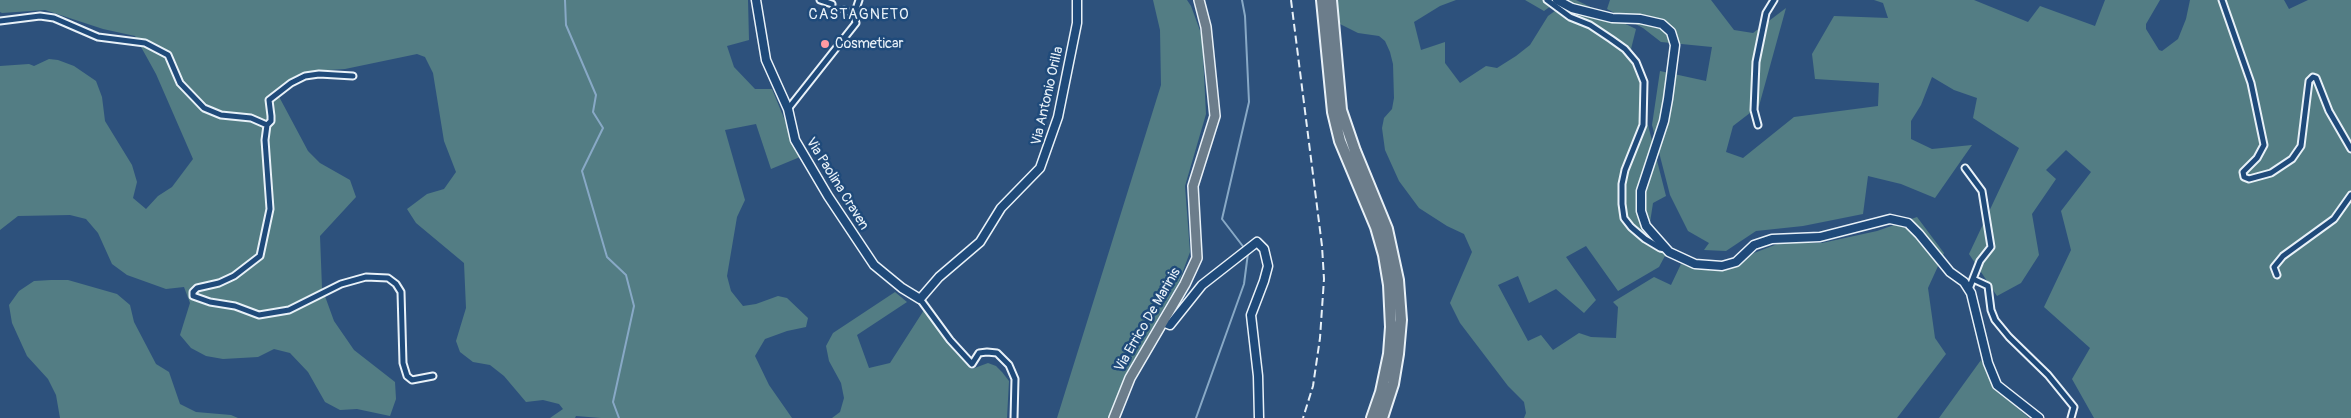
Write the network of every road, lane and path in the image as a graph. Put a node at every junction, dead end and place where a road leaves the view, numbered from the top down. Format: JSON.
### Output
{"nodes":[{"id":1,"x":756,"y":0,"type":"edge"},
{"id":2,"x":820,"y":0,"type":"edge"},
{"id":3,"x":858,"y":0,"type":"edge"},
{"id":4,"x":1077,"y":0,"type":"edge"},
{"id":5,"x":1199,"y":0,"type":"edge"},
{"id":6,"x":1322,"y":0,"type":"edge"},
{"id":7,"x":1330,"y":0,"type":"edge"},
{"id":8,"x":1547,"y":0,"type":"edge"},
{"id":9,"x":1557,"y":0,"type":"edge"},
{"id":10,"x":1774,"y":0,"type":"edge"},
{"id":11,"x":2222,"y":0,"type":"edge"},
{"id":12,"x":832,"y":4,"type":"dead end"},
{"id":13,"x":844,"y":10,"type":"tunnel mouth"},
{"id":14,"x":854,"y":15,"type":"junction"},
{"id":15,"x":0,"y":21,"type":"edge"},
{"id":16,"x":353,"y":76,"type":"dead end"},
{"id":17,"x":788,"y":109,"type":"junction"},
{"id":18,"x":267,"y":125,"type":"junction"},
{"id":19,"x":1758,"y":125,"type":"dead end"},
{"id":20,"x":2351,"y":149,"type":"edge"},
{"id":21,"x":1965,"y":168,"type":"dead end"},
{"id":22,"x":2351,"y":195,"type":"edge"},
{"id":23,"x":1666,"y":249,"type":"junction"},
{"id":24,"x":2277,"y":275,"type":"dead end"},
{"id":25,"x":1973,"y":279,"type":"junction"},
{"id":26,"x":1969,"y":289,"type":"junction"},
{"id":27,"x":920,"y":300,"type":"junction"},
{"id":28,"x":1163,"y":322,"type":"junction"},
{"id":29,"x":433,"y":376,"type":"dead end"},
{"id":30,"x":1014,"y":418,"type":"edge"},
{"id":31,"x":1114,"y":418,"type":"edge"},
{"id":32,"x":1259,"y":418,"type":"edge"},
{"id":33,"x":1372,"y":418,"type":"edge"},
{"id":34,"x":1382,"y":418,"type":"edge"},
{"id":35,"x":2039,"y":418,"type":"edge"},
{"id":36,"x":2071,"y":418,"type":"edge"}],
"edges":[{"from":1,"to":17,"type":"street","name":"Via Paolina Craven"},
{"from":2,"to":12,"type":"street"},
{"from":3,"to":14,"type":"street"},
{"from":4,"to":27,"type":"street","name":"Via Antonio Orilla"},
{"from":5,"to":28,"type":"main road","name":"Via Errico De Marinis"},
{"from":6,"to":33,"type":"highway"},
{"from":7,"to":34,"type":"highway"},
{"from":8,"to":23,"type":"street"},
{"from":9,"to":23,"type":"street"},
{"from":10,"to":19,"type":"street"},
{"from":11,"to":20,"type":"street"},
{"from":13,"to":14,"type":"street"},
{"from":14,"to":17,"type":"street"},
{"from":15,"to":18,"type":"street"},
{"from":16,"to":18,"type":"street"},
{"from":17,"to":27,"type":"street","name":"Via Paolina Craven"},
{"from":18,"to":29,"type":"street"},
{"from":21,"to":25,"type":"street"},
{"from":22,"to":24,"type":"street"},
{"from":23,"to":26,"type":"street"},
{"from":25,"to":26,"type":"street"},
{"from":25,"to":36,"type":"street"},
{"from":26,"to":35,"type":"street"},
{"from":27,"to":30,"type":"street"},
{"from":28,"to":31,"type":"main road","name":"Via Errico De Marinis"},
{"from":28,"to":32,"type":"street"}]}
